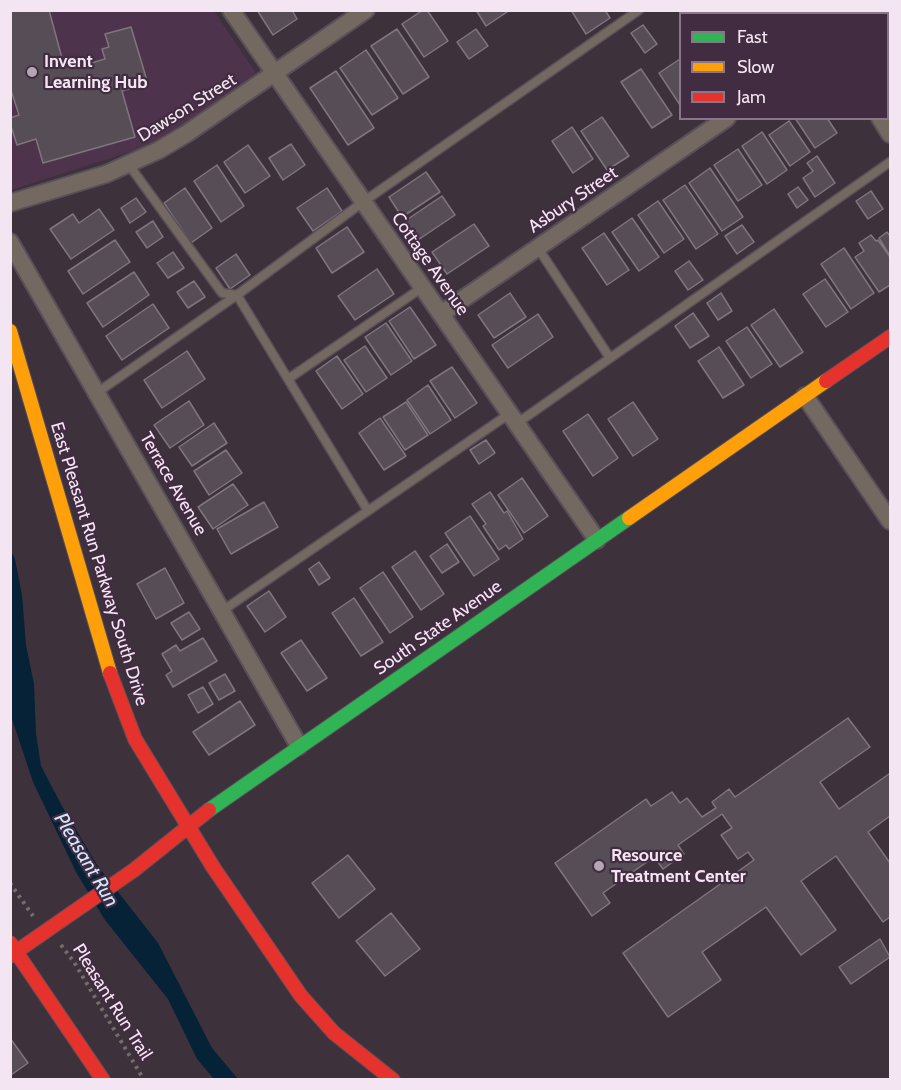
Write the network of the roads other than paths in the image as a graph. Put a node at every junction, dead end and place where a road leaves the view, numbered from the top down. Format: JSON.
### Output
{"nodes":[{"id":1,"x":231,"y":10,"type":"edge"},
{"id":2,"x":366,"y":10,"type":"edge"},
{"id":3,"x":639,"y":10,"type":"edge"},
{"id":4,"x":274,"y":74,"type":"junction"},
{"id":5,"x":724,"y":120,"type":"edge"},
{"id":6,"x":881,"y":120,"type":"edge"},
{"id":7,"x":891,"y":134,"type":"edge"},
{"id":8,"x":891,"y":162,"type":"edge"},
{"id":9,"x":129,"y":165,"type":"junction"},
{"id":10,"x":363,"y":202,"type":"junction"},
{"id":11,"x":10,"y":203,"type":"edge"},
{"id":12,"x":10,"y":242,"type":"edge"},
{"id":13,"x":538,"y":248,"type":"junction"},
{"id":14,"x":423,"y":287,"type":"junction"},
{"id":15,"x":237,"y":295,"type":"junction"},
{"id":16,"x":441,"y":314,"type":"junction"},
{"id":17,"x":10,"y":332,"type":"edge"},
{"id":18,"x":891,"y":337,"type":"edge"},
{"id":19,"x":610,"y":358,"type":"junction"},
{"id":20,"x":288,"y":379,"type":"junction"},
{"id":21,"x":98,"y":392,"type":"junction"},
{"id":22,"x":805,"y":396,"type":"junction"},
{"id":23,"x":513,"y":419,"type":"junction"},
{"id":24,"x":368,"y":511,"type":"junction"},
{"id":25,"x":891,"y":521,"type":"edge"},
{"id":26,"x":597,"y":540,"type":"junction"},
{"id":27,"x":222,"y":611,"type":"junction"},
{"id":28,"x":299,"y":746,"type":"junction"},
{"id":29,"x":189,"y":827,"type":"junction"},
{"id":30,"x":12,"y":950,"type":"edge"},
{"id":31,"x":103,"y":1080,"type":"edge"},
{"id":32,"x":393,"y":1080,"type":"edge"}],
"edges":[{"from":1,"to":4,"type":"street","name":"Cottage Avenue"},
{"from":2,"to":4,"type":"street","name":"Dawson Street"},
{"from":3,"to":10,"type":"lane"},
{"from":4,"to":9,"type":"street","name":"Dawson Street"},
{"from":4,"to":10,"type":"street","name":"Cottage Avenue"},
{"from":5,"to":13,"type":"street","name":"Asbury Street"},
{"from":6,"to":7,"type":"street"},
{"from":8,"to":19,"type":"lane"},
{"from":9,"to":11,"type":"street","name":"Dawson Street"},
{"from":9,"to":15,"type":"lane"},
{"from":10,"to":14,"type":"street","name":"Cottage Avenue"},
{"from":10,"to":15,"type":"lane"},
{"from":12,"to":21,"type":"street","name":"Terrace Avenue"},
{"from":13,"to":16,"type":"street","name":"Asbury Street"},
{"from":13,"to":19,"type":"lane"},
{"from":14,"to":16,"type":"street","name":"Cottage Avenue"},
{"from":14,"to":20,"type":"lane"},
{"from":15,"to":20,"type":"lane"},
{"from":15,"to":21,"type":"lane"},
{"from":16,"to":23,"type":"street","name":"Cottage Avenue"},
{"from":17,"to":29,"type":"street","name":"East Pleasant Run Parkway South Drive"},
{"from":18,"to":22,"type":"street","name":"South State Avenue"},
{"from":19,"to":23,"type":"lane"},
{"from":20,"to":24,"type":"lane"},
{"from":21,"to":27,"type":"street","name":"Terrace Avenue"},
{"from":22,"to":25,"type":"street"},
{"from":22,"to":26,"type":"street","name":"South State Avenue"},
{"from":23,"to":24,"type":"lane"},
{"from":23,"to":26,"type":"street","name":"Cottage Avenue"},
{"from":24,"to":27,"type":"lane"},
{"from":26,"to":28,"type":"street","name":"South State Avenue"},
{"from":27,"to":28,"type":"street","name":"Terrace Avenue"},
{"from":28,"to":29,"type":"street","name":"South State Avenue"},
{"from":29,"to":30,"type":"street","name":"South State Avenue"},
{"from":29,"to":32,"type":"street","name":"East Pleasant Run Parkway South Drive"},
{"from":30,"to":31,"type":"street"}]}
